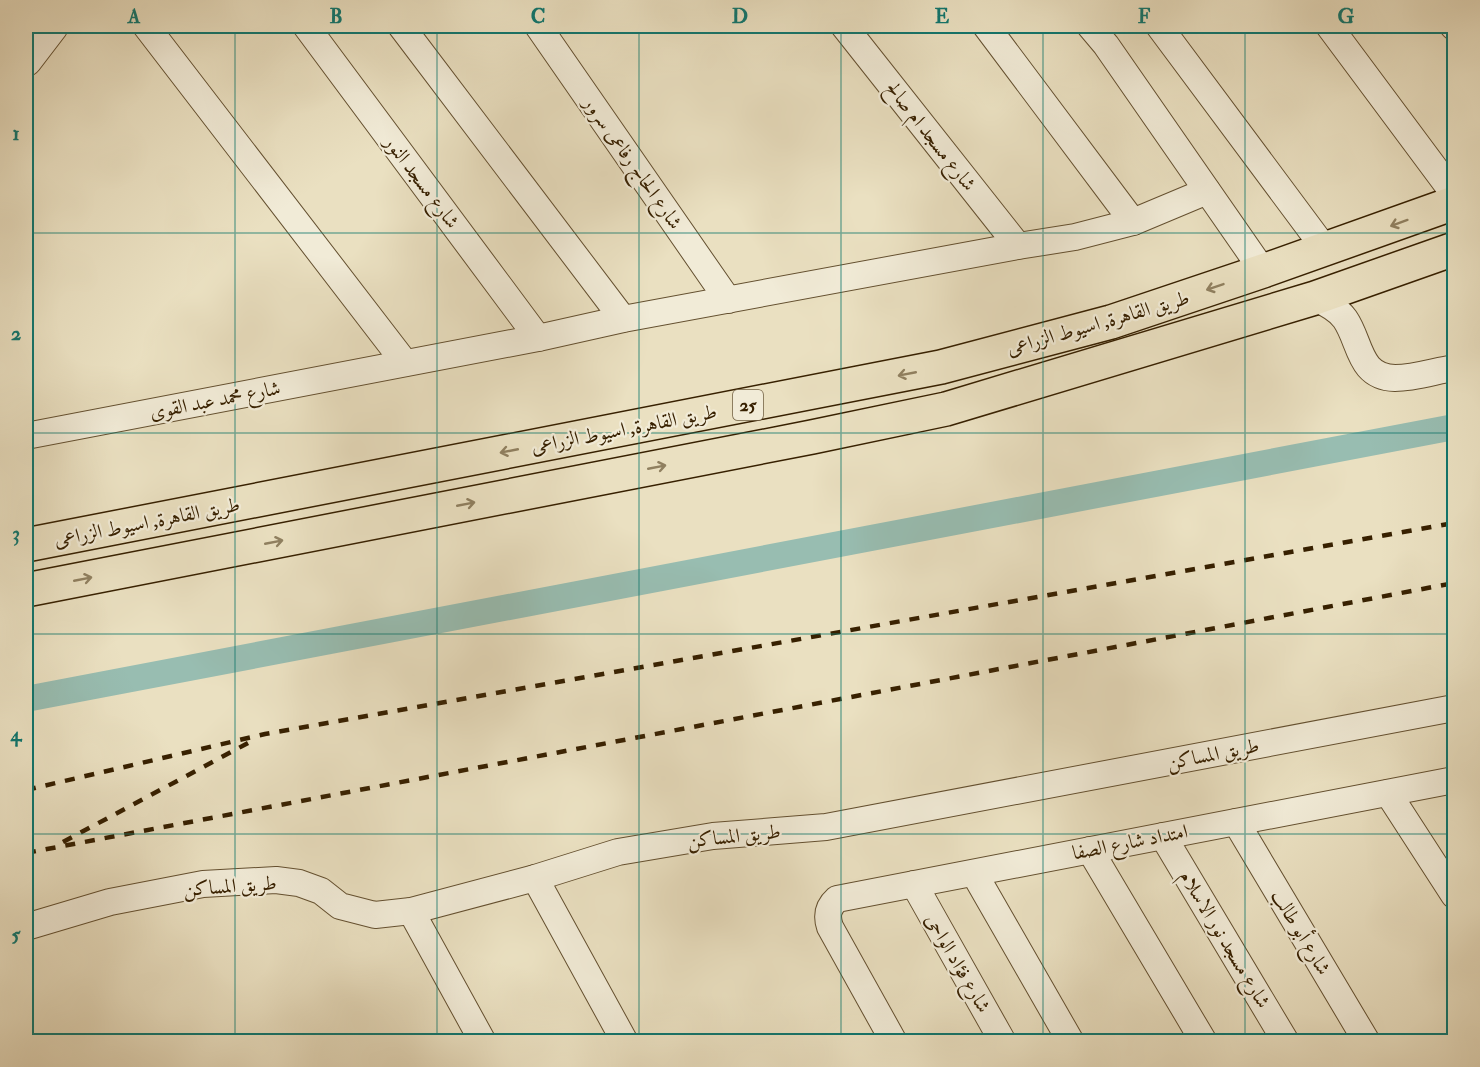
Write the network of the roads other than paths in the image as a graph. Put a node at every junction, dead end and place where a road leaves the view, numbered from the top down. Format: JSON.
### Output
{"nodes":[{"id":1,"x":52,"y":26,"type":"edge"},
{"id":2,"x":146,"y":26,"type":"edge"},
{"id":3,"x":306,"y":26,"type":"edge"},
{"id":4,"x":401,"y":26,"type":"edge"},
{"id":5,"x":538,"y":26,"type":"edge"},
{"id":6,"x":844,"y":26,"type":"edge"},
{"id":7,"x":986,"y":26,"type":"edge"},
{"id":8,"x":1090,"y":26,"type":"edge"},
{"id":9,"x":1159,"y":26,"type":"edge"},
{"id":10,"x":1329,"y":26,"type":"edge"},
{"id":11,"x":26,"y":60,"type":"edge"},
{"id":12,"x":1207,"y":190,"type":"junction"},
{"id":13,"x":1455,"y":194,"type":"edge"},
{"id":14,"x":1455,"y":203,"type":"edge"},
{"id":15,"x":1133,"y":222,"type":"junction"},
{"id":16,"x":1018,"y":246,"type":"junction"},
{"id":17,"x":1455,"y":249,"type":"edge"},
{"id":18,"x":1313,"y":254,"type":"junction"},
{"id":19,"x":1263,"y":271,"type":"junction"},
{"id":20,"x":1315,"y":298,"type":"junction"},
{"id":21,"x":728,"y":300,"type":"junction"},
{"id":22,"x":623,"y":319,"type":"junction"},
{"id":23,"x":537,"y":338,"type":"junction"},
{"id":24,"x":405,"y":363,"type":"junction"},
{"id":25,"x":941,"y":367,"type":"junction"},
{"id":26,"x":1455,"y":368,"type":"edge"},
{"id":27,"x":946,"y":409,"type":"junction"},
{"id":28,"x":28,"y":432,"type":"edge"},
{"id":29,"x":26,"y":545,"type":"edge"},
{"id":30,"x":26,"y":590,"type":"edge"},
{"id":31,"x":1455,"y":708,"type":"edge"},
{"id":32,"x":1455,"y":780,"type":"edge"},
{"id":33,"x":1388,"y":793,"type":"junction"},
{"id":34,"x":1236,"y":822,"type":"junction"},
{"id":35,"x":1163,"y":836,"type":"junction"},
{"id":36,"x":1090,"y":850,"type":"junction"},
{"id":37,"x":974,"y":873,"type":"junction"},
{"id":38,"x":535,"y":878,"type":"junction"},
{"id":39,"x":914,"y":885,"type":"junction"},
{"id":40,"x":1455,"y":895,"type":"edge"},
{"id":41,"x":411,"y":911,"type":"junction"},
{"id":42,"x":26,"y":927,"type":"edge"},
{"id":43,"x":483,"y":1041,"type":"edge"},
{"id":44,"x":625,"y":1041,"type":"edge"},
{"id":45,"x":894,"y":1041,"type":"edge"},
{"id":46,"x":1003,"y":1041,"type":"edge"},
{"id":47,"x":1071,"y":1041,"type":"edge"},
{"id":48,"x":1204,"y":1041,"type":"edge"},
{"id":49,"x":1286,"y":1041,"type":"edge"},
{"id":50,"x":1367,"y":1041,"type":"edge"}],
"edges":[{"from":1,"to":11,"type":"street"},
{"from":2,"to":24,"type":"street"},
{"from":3,"to":23,"type":"street","name":"شارع مسجد النور"},
{"from":4,"to":22,"type":"street"},
{"from":5,"to":21,"type":"street","name":"شارع الحاج رفاعى سرور"},
{"from":6,"to":16,"type":"street","name":"شارع مسجد ام صالح"},
{"from":7,"to":15,"type":"street"},
{"from":8,"to":12,"type":"street"},
{"from":9,"to":18,"type":"street"},
{"from":10,"to":13,"type":"street"},
{"from":12,"to":15,"type":"street","name":"شارع محمد عبد القوى"},
{"from":12,"to":19,"type":"street"},
{"from":14,"to":18,"type":"highway","name":"طريق القاهرة, اسيوط الزراعى","number":"25","one_way":true},
{"from":15,"to":16,"type":"street","name":"شارع محمد عبد القوى"},
{"from":16,"to":21,"type":"street","name":"شارع محمد عبد القوى"},
{"from":17,"to":20,"type":"highway","name":"طريق القاهرة, اسيوط الزراعى","number":"25"},
{"from":18,"to":19,"type":"highway","name":"طريق القاهرة, اسيوط الزراعى","number":"25"},
{"from":18,"to":20,"type":"highway"},
{"from":19,"to":25,"type":"highway","name":"طريق القاهرة, اسيوط الزراعى","number":"25","one_way":true},
{"from":20,"to":26,"type":"street"},
{"from":20,"to":27,"type":"highway","name":"طريق القاهرة, اسيوط الزراعى","number":"25"},
{"from":21,"to":22,"type":"street","name":"شارع محمد عبد القوى"},
{"from":22,"to":23,"type":"street","name":"شارع محمد عبد القوى"},
{"from":23,"to":24,"type":"street","name":"شارع محمد عبد القوى"},
{"from":24,"to":28,"type":"street","name":"شارع محمد عبد القوى"},
{"from":25,"to":27,"type":"highway"},
{"from":25,"to":29,"type":"highway","name":"طريق القاهرة, اسيوط الزراعى","number":"25","one_way":true},
{"from":30,"to":27,"type":"highway","name":"طريق القاهرة, اسيوط الزراعى","number":"25","one_way":true},
{"from":31,"to":38,"type":"street","name":"طريق المساكن"},
{"from":32,"to":33,"type":"street","name":"امتداد شارع الصفا"},
{"from":33,"to":34,"type":"street","name":"امتداد شارع الصفا"},
{"from":33,"to":40,"type":"street"},
{"from":34,"to":35,"type":"street","name":"امتداد شارع الصفا"},
{"from":34,"to":50,"type":"street","name":"شارع أبو طالب"},
{"from":35,"to":36,"type":"street","name":"امتداد شارع الصفا"},
{"from":35,"to":49,"type":"street","name":"شارع مسجد نور الاسلام"},
{"from":36,"to":37,"type":"street","name":"امتداد شارع الصفا"},
{"from":36,"to":48,"type":"street"},
{"from":37,"to":39,"type":"street","name":"امتداد شارع الصفا"},
{"from":37,"to":47,"type":"street"},
{"from":38,"to":41,"type":"street","name":"طريق المساكن"},
{"from":38,"to":44,"type":"street"},
{"from":39,"to":45,"type":"street","name":"امتداد شارع الصفا"},
{"from":39,"to":46,"type":"street","name":"شارع فؤاد الواحى"},
{"from":41,"to":42,"type":"street","name":"طريق المساكن"},
{"from":41,"to":43,"type":"street"}]}
